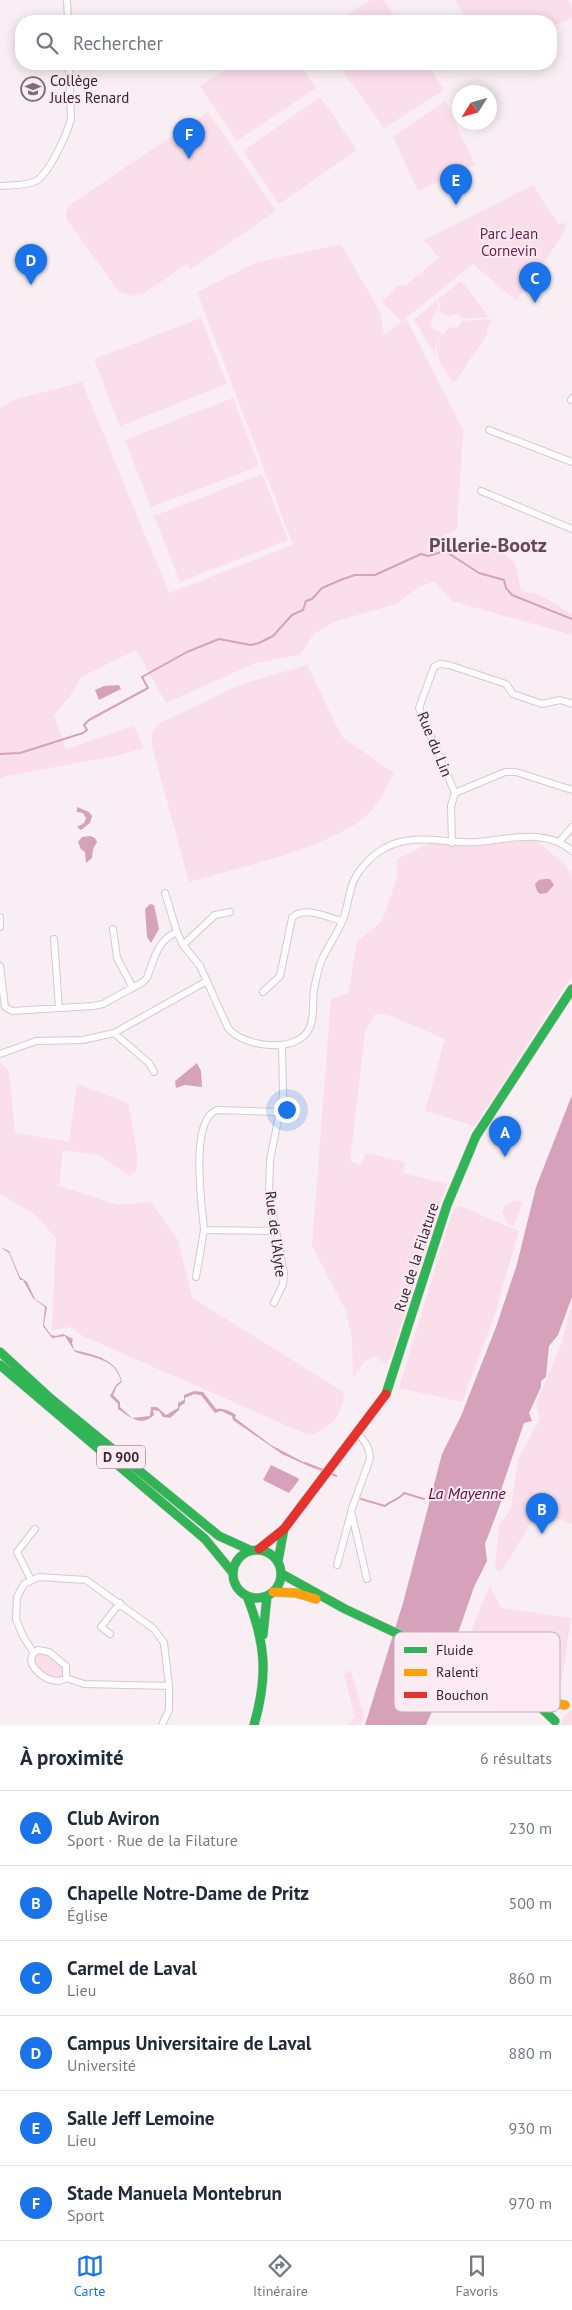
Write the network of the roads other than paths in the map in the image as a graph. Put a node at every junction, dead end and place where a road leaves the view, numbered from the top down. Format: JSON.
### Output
{"nodes":[{"id":1,"x":68,"y":0,"type":"edge"},
{"id":2,"x":68,"y":15,"type":"edge"},
{"id":3,"x":69,"y":70,"type":"edge"},
{"id":4,"x":0,"y":186,"type":"edge"},
{"id":5,"x":489,"y":430,"type":"dead end"},
{"id":6,"x":572,"y":462,"type":"edge"},
{"id":7,"x":481,"y":491,"type":"dead end"},
{"id":8,"x":572,"y":530,"type":"edge"},
{"id":9,"x":572,"y":704,"type":"edge"},
{"id":10,"x":572,"y":790,"type":"edge"},
{"id":11,"x":455,"y":793,"type":"junction"},
{"id":12,"x":572,"y":827,"type":"edge"},
{"id":13,"x":560,"y":841,"type":"junction"},
{"id":14,"x":452,"y":843,"type":"junction"},
{"id":15,"x":572,"y":851,"type":"edge"},
{"id":16,"x":165,"y":892,"type":"dead end"},
{"id":17,"x":230,"y":912,"type":"dead end"},
{"id":18,"x":0,"y":917,"type":"edge"},
{"id":19,"x":342,"y":921,"type":"junction"},
{"id":20,"x":0,"y":927,"type":"edge"},
{"id":21,"x":113,"y":929,"type":"dead end"},
{"id":22,"x":177,"y":932,"type":"junction"},
{"id":23,"x":54,"y":939,"type":"dead end"},
{"id":24,"x":183,"y":945,"type":"junction"},
{"id":25,"x":0,"y":966,"type":"edge"},
{"id":26,"x":207,"y":981,"type":"junction"},
{"id":27,"x":133,"y":988,"type":"junction"},
{"id":28,"x":572,"y":989,"type":"edge"},
{"id":29,"x":263,"y":992,"type":"dead end"},
{"id":30,"x":59,"y":1008,"type":"junction"},
{"id":31,"x":114,"y":1033,"type":"junction"},
{"id":32,"x":282,"y":1045,"type":"junction"},
{"id":33,"x":0,"y":1054,"type":"edge"},
{"id":34,"x":154,"y":1072,"type":"dead end"},
{"id":35,"x":279,"y":1112,"type":"junction"},
{"id":36,"x":204,"y":1230,"type":"junction"},
{"id":37,"x":275,"y":1231,"type":"junction"},
{"id":38,"x":196,"y":1277,"type":"dead end"},
{"id":39,"x":274,"y":1303,"type":"dead end"},
{"id":40,"x":0,"y":1352,"type":"edge"},
{"id":41,"x":0,"y":1366,"type":"edge"},
{"id":42,"x":358,"y":1433,"type":"junction"},
{"id":43,"x":352,"y":1511,"type":"junction"},
{"id":44,"x":35,"y":1529,"type":"dead end"},
{"id":45,"x":284,"y":1529,"type":"junction"},
{"id":46,"x":255,"y":1550,"type":"junction"},
{"id":47,"x":278,"y":1561,"type":"junction"},
{"id":48,"x":337,"y":1565,"type":"dead end"},
{"id":49,"x":233,"y":1573,"type":"junction"},
{"id":50,"x":282,"y":1574,"type":"junction"},
{"id":51,"x":367,"y":1578,"type":"dead end"},
{"id":52,"x":30,"y":1580,"type":"junction"},
{"id":53,"x":270,"y":1594,"type":"junction"},
{"id":54,"x":247,"y":1596,"type":"junction"},
{"id":55,"x":120,"y":1603,"type":"junction"},
{"id":56,"x":346,"y":1609,"type":"junction"},
{"id":57,"x":395,"y":1632,"type":"edge"},
{"id":58,"x":110,"y":1634,"type":"dead end"},
{"id":59,"x":263,"y":1645,"type":"junction"},
{"id":60,"x":33,"y":1652,"type":"junction"},
{"id":61,"x":66,"y":1678,"type":"junction"},
{"id":62,"x":169,"y":1686,"type":"junction"},
{"id":63,"x":569,"y":1704,"type":"edge"},
{"id":64,"x":545,"y":1712,"type":"edge"},
{"id":65,"x":555,"y":1723,"type":"edge"},
{"id":66,"x":162,"y":1725,"type":"edge"},
{"id":67,"x":254,"y":1725,"type":"edge"}],
"edges":[{"from":1,"to":2,"type":"street"},
{"from":3,"to":4,"type":"street"},
{"from":5,"to":6,"type":"street"},
{"from":7,"to":8,"type":"street"},
{"from":9,"to":11,"type":"street","name":"Rue du Lin"},
{"from":10,"to":11,"type":"street","name":"Rue du Lin"},
{"from":11,"to":14,"type":"street","name":"Rue du Lin"},
{"from":12,"to":13,"type":"street"},
{"from":13,"to":14,"type":"street"},
{"from":13,"to":15,"type":"street"},
{"from":14,"to":19,"type":"street"},
{"from":16,"to":22,"type":"street"},
{"from":17,"to":24,"type":"street"},
{"from":18,"to":20,"type":"street"},
{"from":19,"to":29,"type":"street"},
{"from":19,"to":32,"type":"street"},
{"from":21,"to":27,"type":"street"},
{"from":22,"to":24,"type":"street"},
{"from":22,"to":27,"type":"street"},
{"from":23,"to":30,"type":"street"},
{"from":24,"to":26,"type":"street"},
{"from":25,"to":30,"type":"street"},
{"from":26,"to":31,"type":"street"},
{"from":26,"to":32,"type":"street"},
{"from":27,"to":30,"type":"street"},
{"from":28,"to":42,"type":"main road","name":"Rue de la Filature"},
{"from":31,"to":33,"type":"street"},
{"from":31,"to":34,"type":"street"},
{"from":32,"to":35,"type":"street","name":"Rue de l'Alyte"},
{"from":35,"to":36,"type":"street"},
{"from":35,"to":37,"type":"street","name":"Rue de l'Alyte"},
{"from":36,"to":37,"type":"street"},
{"from":36,"to":38,"type":"street"},
{"from":37,"to":39,"type":"street","name":"Rue de l'Alyte"},
{"from":40,"to":46,"type":"main road","number":"D 900"},
{"from":41,"to":49,"type":"main road","number":"D 900"},
{"from":42,"to":43,"type":"street"},
{"from":42,"to":45,"type":"main road","name":"Rue de la Filature"},
{"from":43,"to":48,"type":"street"},
{"from":43,"to":51,"type":"street"},
{"from":44,"to":52,"type":"street"},
{"from":45,"to":46,"type":"main road","name":"Rue de la Filature"},
{"from":45,"to":47,"type":"main road","name":"Rue de la Filature"},
{"from":46,"to":47,"type":"main road"},
{"from":46,"to":49,"type":"main road"},
{"from":47,"to":50,"type":"main road"},
{"from":49,"to":54,"type":"main road"},
{"from":50,"to":53,"type":"main road"},
{"from":50,"to":56,"type":"main road"},
{"from":52,"to":55,"type":"street"},
{"from":52,"to":60,"type":"street"},
{"from":53,"to":54,"type":"main road"},
{"from":53,"to":56,"type":"main road"},
{"from":53,"to":59,"type":"main road"},
{"from":54,"to":59,"type":"main road"},
{"from":55,"to":58,"type":"street"},
{"from":55,"to":62,"type":"street"},
{"from":56,"to":57,"type":"main road"},
{"from":59,"to":67,"type":"main road"},
{"from":60,"to":61,"type":"street"},
{"from":60,"to":61,"type":"street"},
{"from":61,"to":62,"type":"street"},
{"from":62,"to":66,"type":"street"},
{"from":63,"to":65,"type":"main road"},
{"from":64,"to":65,"type":"main road"}]}
